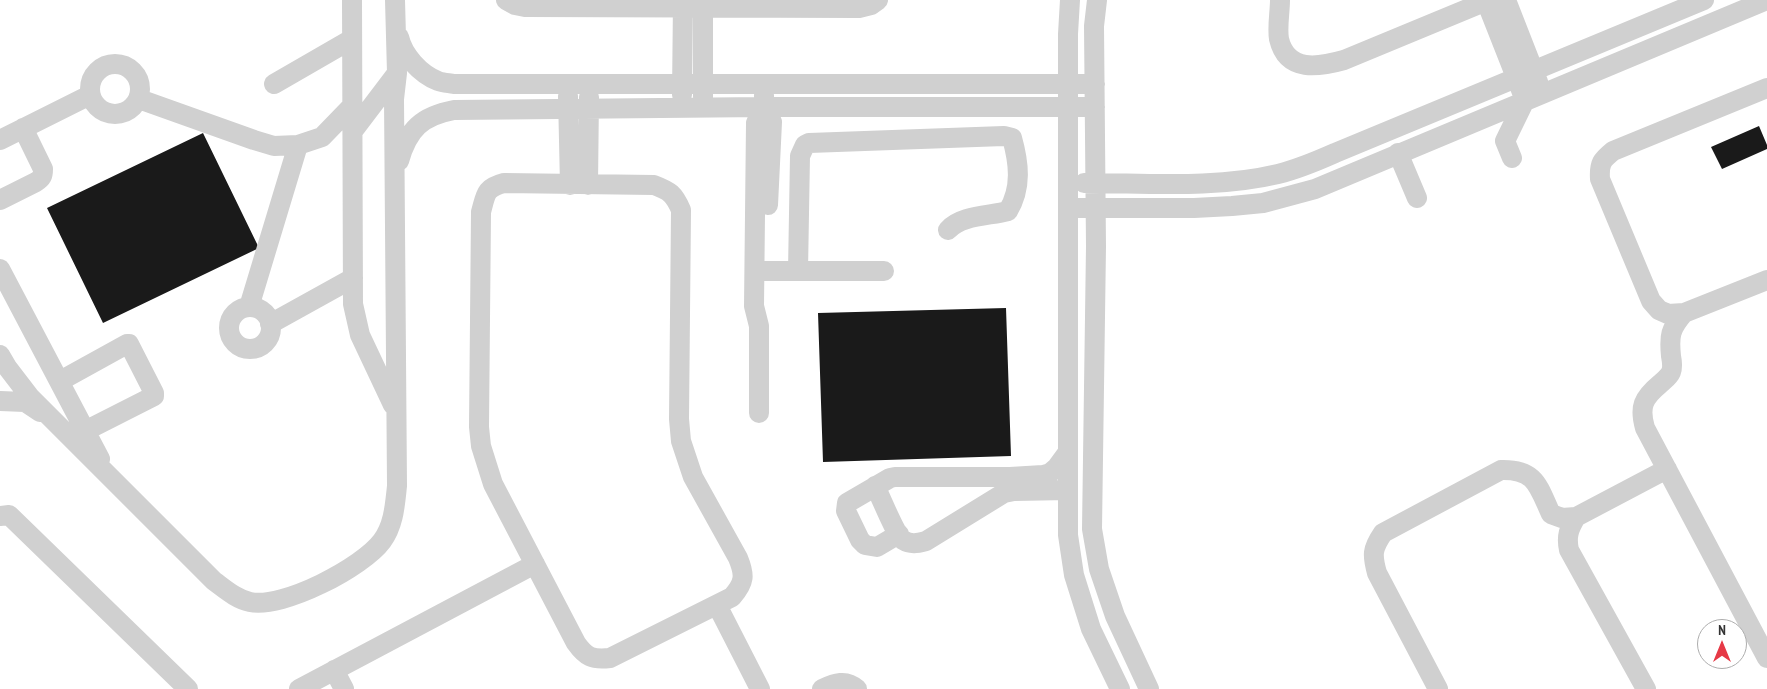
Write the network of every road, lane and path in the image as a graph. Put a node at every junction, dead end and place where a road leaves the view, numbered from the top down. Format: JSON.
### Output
{"nodes":[{"id":1,"x":352,"y":0,"type":"edge"},
{"id":2,"x":506,"y":0,"type":"edge"},
{"id":3,"x":878,"y":0,"type":"edge"},
{"id":4,"x":1070,"y":0,"type":"edge"},
{"id":5,"x":1097,"y":0,"type":"edge"},
{"id":6,"x":1280,"y":0,"type":"edge"},
{"id":7,"x":1494,"y":0,"type":"edge"},
{"id":8,"x":1704,"y":0,"type":"edge"},
{"id":9,"x":1767,"y":0,"type":"edge"},
{"id":10,"x":693,"y":4,"type":"edge"},
{"id":11,"x":395,"y":8,"type":"edge"},
{"id":12,"x":352,"y":39,"type":"junction"},
{"id":13,"x":397,"y":72,"type":"junction"},
{"id":14,"x":1525,"y":74,"type":"junction"},
{"id":15,"x":274,"y":84,"type":"dead end"},
{"id":16,"x":568,"y":84,"type":"junction"},
{"id":17,"x":589,"y":84,"type":"junction"},
{"id":18,"x":682,"y":84,"type":"junction"},
{"id":19,"x":703,"y":84,"type":"junction"},
{"id":20,"x":764,"y":84,"type":"junction"},
{"id":21,"x":1068,"y":84,"type":"junction"},
{"id":22,"x":1094,"y":84,"type":"junction"},
{"id":23,"x":1767,"y":88,"type":"edge"},
{"id":24,"x":90,"y":95,"type":"junction"},
{"id":25,"x":1534,"y":97,"type":"junction"},
{"id":26,"x":139,"y":98,"type":"junction"},
{"id":27,"x":353,"y":105,"type":"junction"},
{"id":28,"x":764,"y":107,"type":"junction"},
{"id":29,"x":1068,"y":107,"type":"junction"},
{"id":30,"x":1095,"y":107,"type":"junction"},
{"id":31,"x":568,"y":109,"type":"junction"},
{"id":32,"x":589,"y":109,"type":"junction"},
{"id":33,"x":682,"y":109,"type":"junction"},
{"id":34,"x":703,"y":109,"type":"junction"},
{"id":35,"x":23,"y":128,"type":"junction"},
{"id":36,"x":353,"y":131,"type":"junction"},
{"id":37,"x":0,"y":140,"type":"edge"},
{"id":38,"x":298,"y":145,"type":"junction"},
{"id":39,"x":1398,"y":153,"type":"junction"},
{"id":40,"x":1512,"y":158,"type":"dead end"},
{"id":41,"x":395,"y":175,"type":"junction"},
{"id":42,"x":1068,"y":183,"type":"junction"},
{"id":43,"x":1095,"y":183,"type":"junction"},
{"id":44,"x":579,"y":185,"type":"junction"},
{"id":45,"x":1417,"y":198,"type":"dead end"},
{"id":46,"x":0,"y":200,"type":"edge"},
{"id":47,"x":1068,"y":208,"type":"junction"},
{"id":48,"x":1096,"y":208,"type":"junction"},
{"id":49,"x":948,"y":230,"type":"dead end"},
{"id":50,"x":0,"y":269,"type":"edge"},
{"id":51,"x":760,"y":271,"type":"junction"},
{"id":52,"x":884,"y":271,"type":"dead end"},
{"id":53,"x":798,"y":272,"type":"junction"},
{"id":54,"x":353,"y":278,"type":"junction"},
{"id":55,"x":1767,"y":280,"type":"edge"},
{"id":56,"x":249,"y":307,"type":"junction"},
{"id":57,"x":1684,"y":313,"type":"junction"},
{"id":58,"x":270,"y":324,"type":"junction"},
{"id":59,"x":0,"y":355,"type":"edge"},
{"id":60,"x":60,"y":381,"type":"junction"},
{"id":61,"x":0,"y":401,"type":"edge"},
{"id":62,"x":396,"y":412,"type":"junction"},
{"id":63,"x":760,"y":413,"type":"dead end"},
{"id":64,"x":59,"y":426,"type":"junction"},
{"id":65,"x":85,"y":431,"type":"junction"},
{"id":66,"x":1068,"y":452,"type":"junction"},
{"id":67,"x":1667,"y":469,"type":"junction"},
{"id":68,"x":109,"y":476,"type":"junction"},
{"id":69,"x":992,"y":477,"type":"junction"},
{"id":70,"x":875,"y":486,"type":"junction"},
{"id":71,"x":1068,"y":490,"type":"junction"},
{"id":72,"x":996,"y":497,"type":"junction"},
{"id":73,"x":0,"y":516,"type":"edge"},
{"id":74,"x":1576,"y":517,"type":"junction"},
{"id":75,"x":899,"y":534,"type":"junction"},
{"id":76,"x":535,"y":564,"type":"junction"},
{"id":77,"x":717,"y":605,"type":"junction"},
{"id":78,"x":1767,"y":658,"type":"edge"},
{"id":79,"x":334,"y":670,"type":"junction"},
{"id":80,"x":188,"y":689,"type":"edge"},
{"id":81,"x":299,"y":689,"type":"edge"},
{"id":82,"x":344,"y":689,"type":"edge"},
{"id":83,"x":760,"y":689,"type":"edge"},
{"id":84,"x":822,"y":689,"type":"edge"},
{"id":85,"x":857,"y":689,"type":"edge"},
{"id":86,"x":1120,"y":689,"type":"edge"},
{"id":87,"x":1149,"y":689,"type":"edge"},
{"id":88,"x":1438,"y":689,"type":"edge"},
{"id":89,"x":1646,"y":689,"type":"edge"}],
"edges":[{"from":1,"to":12,"type":"street"},
{"from":2,"to":10,"type":"street"},
{"from":3,"to":10,"type":"street"},
{"from":4,"to":21,"type":"street"},
{"from":5,"to":22,"type":"street"},
{"from":6,"to":7,"type":"street"},
{"from":7,"to":14,"type":"street"},
{"from":8,"to":14,"type":"street"},
{"from":9,"to":25,"type":"street"},
{"from":10,"to":18,"type":"street"},
{"from":10,"to":19,"type":"street"},
{"from":11,"to":13,"type":"street"},
{"from":11,"to":16,"type":"street"},
{"from":12,"to":15,"type":"street"},
{"from":12,"to":27,"type":"street"},
{"from":13,"to":36,"type":"street"},
{"from":13,"to":41,"type":"street"},
{"from":14,"to":25,"type":"street"},
{"from":14,"to":43,"type":"street"},
{"from":16,"to":17,"type":"street"},
{"from":16,"to":31,"type":"street"},
{"from":17,"to":18,"type":"street"},
{"from":17,"to":32,"type":"street"},
{"from":18,"to":19,"type":"street"},
{"from":18,"to":33,"type":"street"},
{"from":19,"to":20,"type":"street"},
{"from":19,"to":34,"type":"street"},
{"from":20,"to":21,"type":"street"},
{"from":20,"to":28,"type":"street"},
{"from":21,"to":22,"type":"street"},
{"from":21,"to":29,"type":"street"},
{"from":22,"to":30,"type":"street"},
{"from":23,"to":57,"type":"street"},
{"from":24,"to":26,"type":"street"},
{"from":24,"to":26,"type":"street"},
{"from":24,"to":35,"type":"street"},
{"from":25,"to":39,"type":"street"},
{"from":25,"to":40,"type":"street"},
{"from":26,"to":38,"type":"street"},
{"from":27,"to":36,"type":"street"},
{"from":27,"to":38,"type":"street"},
{"from":28,"to":29,"type":"street"},
{"from":28,"to":34,"type":"street"},
{"from":28,"to":51,"type":"street"},
{"from":29,"to":30,"type":"street"},
{"from":29,"to":42,"type":"street"},
{"from":30,"to":43,"type":"street"},
{"from":31,"to":32,"type":"street"},
{"from":31,"to":41,"type":"street"},
{"from":31,"to":44,"type":"street"},
{"from":32,"to":33,"type":"street"},
{"from":32,"to":44,"type":"street"},
{"from":33,"to":34,"type":"street"},
{"from":35,"to":37,"type":"street"},
{"from":35,"to":46,"type":"street"},
{"from":36,"to":54,"type":"street"},
{"from":38,"to":56,"type":"street"},
{"from":39,"to":45,"type":"street"},
{"from":39,"to":48,"type":"street"},
{"from":41,"to":62,"type":"street"},
{"from":42,"to":43,"type":"street"},
{"from":42,"to":47,"type":"street"},
{"from":43,"to":48,"type":"street"},
{"from":44,"to":76,"type":"street"},
{"from":44,"to":77,"type":"street"},
{"from":47,"to":48,"type":"street"},
{"from":47,"to":66,"type":"street"},
{"from":48,"to":87,"type":"street"},
{"from":49,"to":53,"type":"street"},
{"from":50,"to":60,"type":"street"},
{"from":51,"to":53,"type":"street"},
{"from":51,"to":63,"type":"street"},
{"from":52,"to":53,"type":"street"},
{"from":54,"to":58,"type":"street"},
{"from":54,"to":62,"type":"street"},
{"from":55,"to":57,"type":"street"},
{"from":56,"to":58,"type":"street"},
{"from":56,"to":58,"type":"street"},
{"from":57,"to":67,"type":"street"},
{"from":59,"to":64,"type":"street"},
{"from":60,"to":65,"type":"street"},
{"from":60,"to":65,"type":"street"},
{"from":61,"to":64,"type":"street"},
{"from":62,"to":68,"type":"street"},
{"from":64,"to":68,"type":"street"},
{"from":65,"to":68,"type":"street"},
{"from":66,"to":69,"type":"street"},
{"from":66,"to":71,"type":"street"},
{"from":67,"to":74,"type":"street"},
{"from":67,"to":78,"type":"street"},
{"from":69,"to":70,"type":"street"},
{"from":69,"to":72,"type":"street"},
{"from":70,"to":75,"type":"street"},
{"from":70,"to":75,"type":"street"},
{"from":71,"to":72,"type":"street"},
{"from":71,"to":86,"type":"street"},
{"from":72,"to":75,"type":"street"},
{"from":73,"to":80,"type":"street"},
{"from":74,"to":88,"type":"street"},
{"from":74,"to":89,"type":"street"},
{"from":76,"to":77,"type":"street"},
{"from":76,"to":79,"type":"street"},
{"from":77,"to":83,"type":"street"},
{"from":79,"to":81,"type":"street"},
{"from":79,"to":82,"type":"street"},
{"from":84,"to":85,"type":"street"}]}
